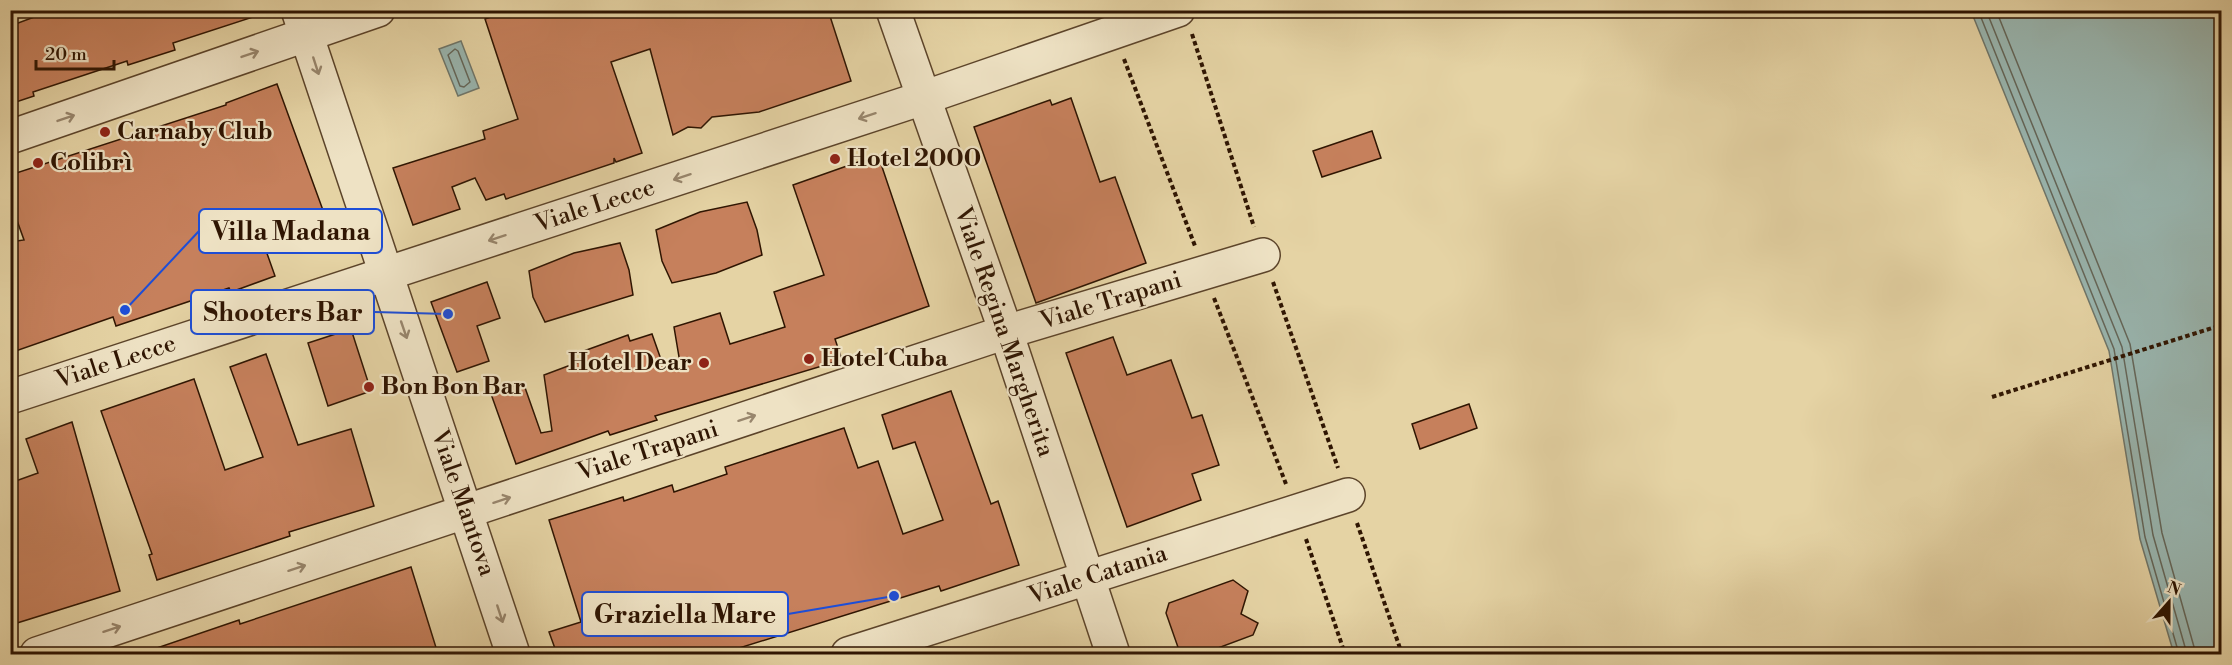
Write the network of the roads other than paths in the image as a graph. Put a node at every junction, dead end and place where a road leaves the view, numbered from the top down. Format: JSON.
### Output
{"nodes":[{"id":1,"x":378,"y":10,"type":"edge"},
{"id":2,"x":893,"y":10,"type":"edge"},
{"id":3,"x":1178,"y":10,"type":"edge"},
{"id":4,"x":302,"y":23,"type":"edge"},
{"id":5,"x":923,"y":98,"type":"junction"},
{"id":6,"x":10,"y":137,"type":"edge"},
{"id":7,"x":1263,"y":255,"type":"dead end"},
{"id":8,"x":386,"y":274,"type":"junction"},
{"id":9,"x":1006,"y":332,"type":"junction"},
{"id":10,"x":10,"y":397,"type":"edge"},
{"id":11,"x":1348,"y":495,"type":"road end"},
{"id":12,"x":466,"y":512,"type":"junction"},
{"id":13,"x":1087,"y":579,"type":"junction"},
{"id":14,"x":37,"y":654,"type":"edge"},
{"id":15,"x":513,"y":654,"type":"edge"},
{"id":16,"x":848,"y":654,"type":"edge"},
{"id":17,"x":1113,"y":654,"type":"edge"}],
"edges":[{"from":1,"to":4,"type":"street"},
{"from":2,"to":5,"type":"street","name":"Viale Regina Margherita"},
{"from":3,"to":5,"type":"street","name":"Viale Lecce"},
{"from":6,"to":4,"type":"street","one_way":true},
{"from":4,"to":8,"type":"street","name":"Viale Mantova","one_way":true},
{"from":5,"to":8,"type":"street","name":"Viale Lecce","one_way":true},
{"from":5,"to":9,"type":"street","name":"Viale Regina Margherita"},
{"from":7,"to":9,"type":"street","name":"Viale Trapani"},
{"from":8,"to":10,"type":"street","name":"Viale Lecce"},
{"from":8,"to":12,"type":"street","name":"Viale Mantova","one_way":true},
{"from":12,"to":9,"type":"street","name":"Viale Trapani","one_way":true},
{"from":9,"to":13,"type":"street","name":"Viale Regina Margherita"},
{"from":11,"to":13,"type":"street","name":"Viale Catania"},
{"from":14,"to":12,"type":"street","name":"Viale Trapani","one_way":true},
{"from":12,"to":15,"type":"street","name":"Viale Mantova","one_way":true},
{"from":13,"to":16,"type":"street","name":"Viale Catania"},
{"from":13,"to":17,"type":"street","name":"Viale Regina Margherita"}]}
